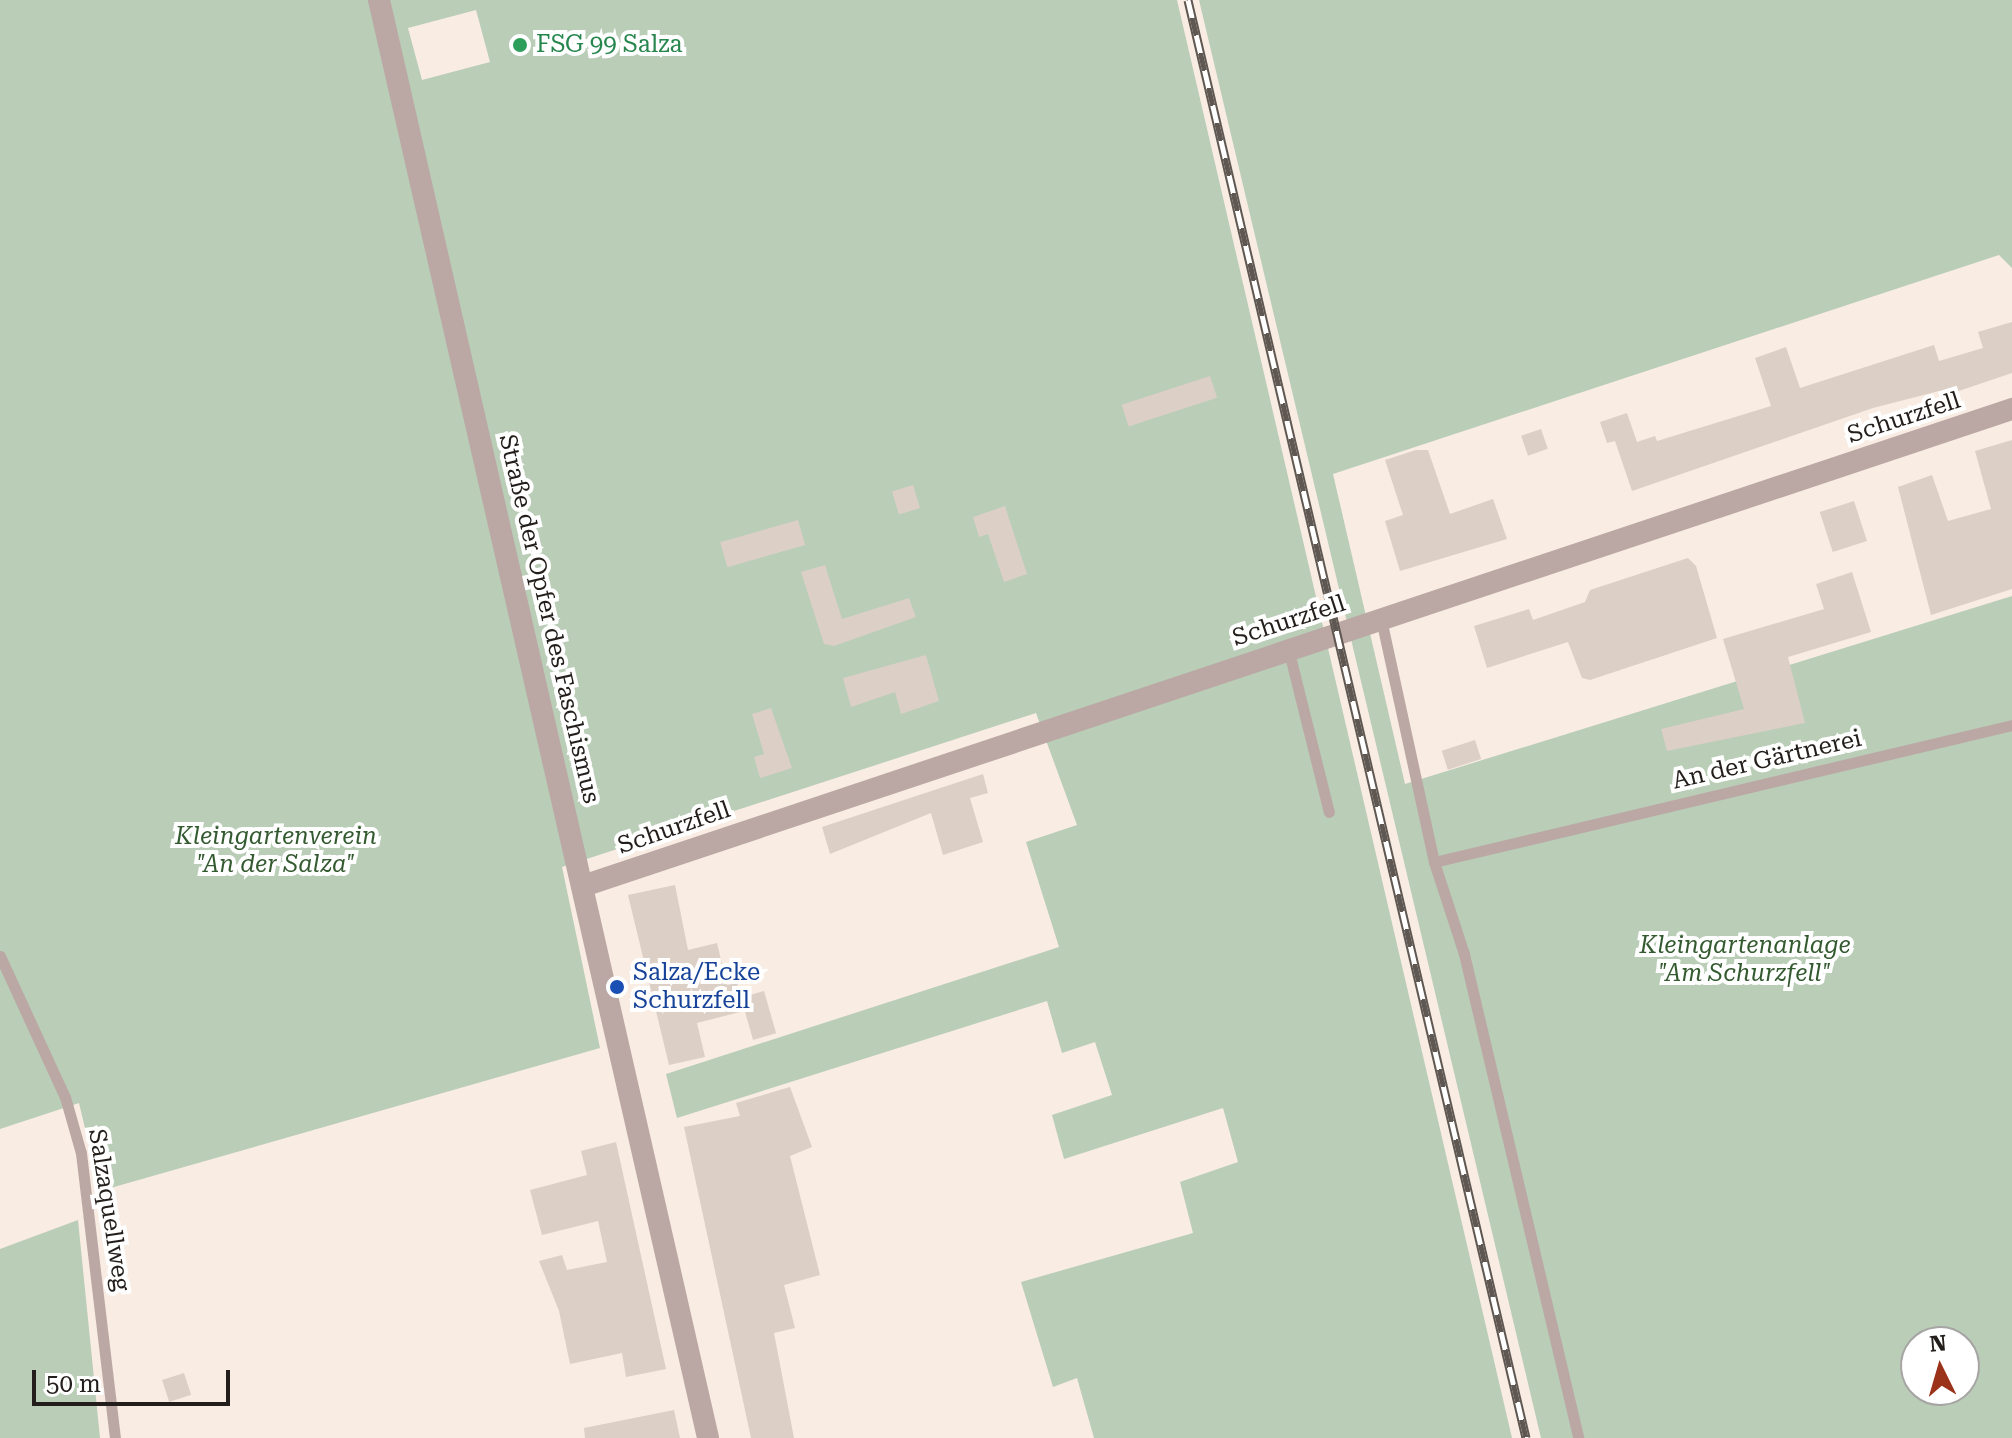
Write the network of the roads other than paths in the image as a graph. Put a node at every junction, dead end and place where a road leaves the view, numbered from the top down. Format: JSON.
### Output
{"nodes":[{"id":1,"x":379,"y":0,"type":"edge"},
{"id":2,"x":2012,"y":409,"type":"edge"},
{"id":3,"x":1381,"y":618,"type":"junction"},
{"id":4,"x":1288,"y":648,"type":"junction"},
{"id":5,"x":2012,"y":725,"type":"edge"},
{"id":6,"x":1329,"y":812,"type":"dead end"},
{"id":7,"x":1434,"y":862,"type":"junction"},
{"id":8,"x":583,"y":886,"type":"junction"},
{"id":9,"x":0,"y":956,"type":"edge"},
{"id":10,"x":115,"y":1438,"type":"edge"},
{"id":11,"x":708,"y":1438,"type":"edge"},
{"id":12,"x":1578,"y":1438,"type":"edge"}],
"edges":[{"from":1,"to":8,"type":"street","name":"Straße der Opfer des Faschismus"},
{"from":2,"to":3,"type":"street","name":"Schurzfell"},
{"from":3,"to":4,"type":"street","name":"Schurzfell"},
{"from":3,"to":7,"type":"lane"},
{"from":4,"to":6,"type":"lane"},
{"from":4,"to":8,"type":"street","name":"Schurzfell"},
{"from":5,"to":7,"type":"lane","name":"An der Gärtnerei"},
{"from":7,"to":12,"type":"lane"},
{"from":8,"to":11,"type":"street","name":"Straße der Opfer des Faschismus"},
{"from":9,"to":10,"type":"lane","name":"Salzaquellweg"}]}
